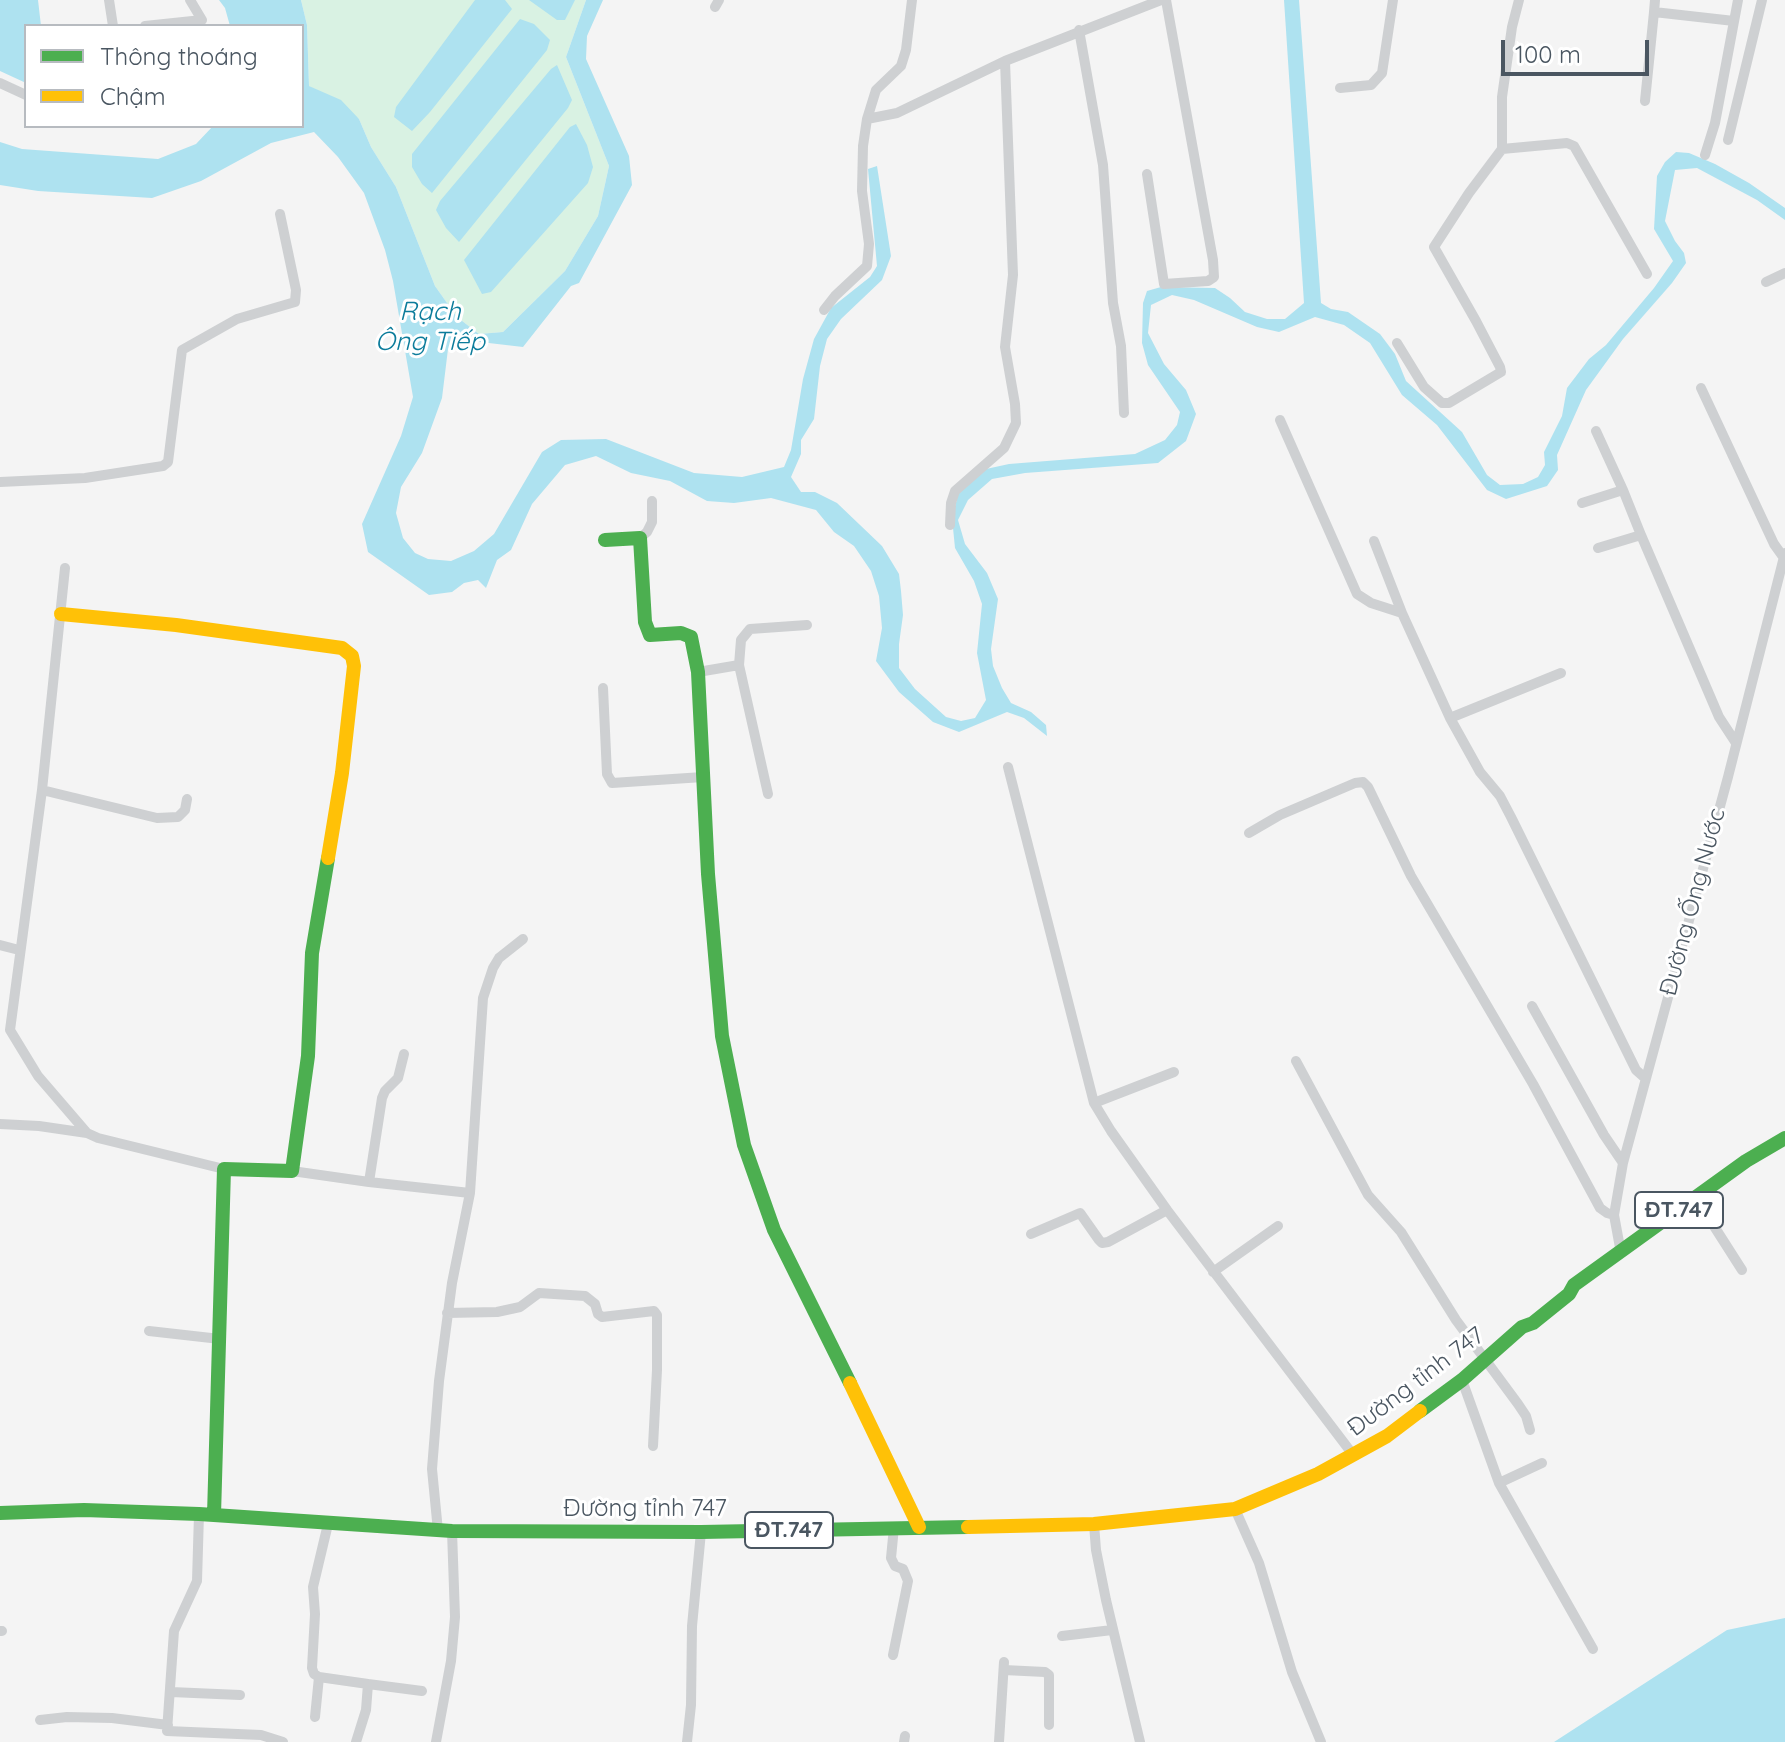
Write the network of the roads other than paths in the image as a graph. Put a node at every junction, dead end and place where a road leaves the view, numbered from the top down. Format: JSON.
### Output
{"nodes":[{"id":1,"x":109,"y":0,"type":"edge"},
{"id":2,"x":190,"y":0,"type":"edge"},
{"id":3,"x":912,"y":0,"type":"edge"},
{"id":4,"x":1163,"y":0,"type":"edge"},
{"id":5,"x":1393,"y":0,"type":"edge"},
{"id":6,"x":1519,"y":0,"type":"edge"},
{"id":7,"x":1738,"y":0,"type":"edge"},
{"id":8,"x":1762,"y":0,"type":"edge"},
{"id":9,"x":1655,"y":6,"type":"edge"},
{"id":10,"x":1734,"y":21,"type":"junction"},
{"id":11,"x":113,"y":24,"type":"edge"},
{"id":12,"x":164,"y":24,"type":"edge"},
{"id":13,"x":1079,"y":30,"type":"junction"},
{"id":14,"x":1005,"y":61,"type":"junction"},
{"id":15,"x":0,"y":83,"type":"edge"},
{"id":16,"x":1340,"y":88,"type":"dead end"},
{"id":17,"x":24,"y":94,"type":"edge"},
{"id":18,"x":1645,"y":101,"type":"dead end"},
{"id":19,"x":867,"y":119,"type":"junction"},
{"id":20,"x":1728,"y":140,"type":"dead end"},
{"id":21,"x":1502,"y":149,"type":"junction"},
{"id":22,"x":1705,"y":155,"type":"dead end"},
{"id":23,"x":1147,"y":174,"type":"dead end"},
{"id":24,"x":280,"y":214,"type":"dead end"},
{"id":25,"x":1785,"y":273,"type":"edge"},
{"id":26,"x":1647,"y":274,"type":"dead end"},
{"id":27,"x":1766,"y":282,"type":"dead end"},
{"id":28,"x":824,"y":310,"type":"dead end"},
{"id":29,"x":1397,"y":343,"type":"dead end"},
{"id":30,"x":1701,"y":388,"type":"dead end"},
{"id":31,"x":1124,"y":413,"type":"dead end"},
{"id":32,"x":1280,"y":420,"type":"dead end"},
{"id":33,"x":1596,"y":431,"type":"dead end"},
{"id":34,"x":0,"y":482,"type":"edge"},
{"id":35,"x":1623,"y":490,"type":"junction"},
{"id":36,"x":652,"y":501,"type":"dead end"},
{"id":37,"x":1582,"y":503,"type":"dead end"},
{"id":38,"x":950,"y":525,"type":"dead end"},
{"id":39,"x":1641,"y":535,"type":"junction"},
{"id":40,"x":640,"y":538,"type":"junction"},
{"id":41,"x":605,"y":540,"type":"dead end"},
{"id":42,"x":1374,"y":541,"type":"dead end"},
{"id":43,"x":1598,"y":548,"type":"dead end"},
{"id":44,"x":1784,"y":556,"type":"edge"},
{"id":45,"x":65,"y":568,"type":"dead end"},
{"id":46,"x":1402,"y":613,"type":"junction"},
{"id":47,"x":61,"y":614,"type":"junction"},
{"id":48,"x":807,"y":625,"type":"dead end"},
{"id":49,"x":739,"y":665,"type":"junction"},
{"id":50,"x":698,"y":672,"type":"junction"},
{"id":51,"x":1561,"y":673,"type":"dead end"},
{"id":52,"x":603,"y":688,"type":"dead end"},
{"id":53,"x":1450,"y":718,"type":"junction"},
{"id":54,"x":1736,"y":743,"type":"junction"},
{"id":55,"x":1008,"y":767,"type":"dead end"},
{"id":56,"x":703,"y":777,"type":"junction"},
{"id":57,"x":42,"y":790,"type":"junction"},
{"id":58,"x":768,"y":794,"type":"dead end"},
{"id":59,"x":187,"y":799,"type":"dead end"},
{"id":60,"x":1249,"y":833,"type":"dead end"},
{"id":61,"x":523,"y":939,"type":"dead end"},
{"id":62,"x":0,"y":945,"type":"edge"},
{"id":63,"x":19,"y":950,"type":"junction"},
{"id":64,"x":1532,"y":1006,"type":"dead end"},
{"id":65,"x":404,"y":1054,"type":"dead end"},
{"id":66,"x":1296,"y":1061,"type":"dead end"},
{"id":67,"x":1174,"y":1072,"type":"dead end"},
{"id":68,"x":1645,"y":1078,"type":"junction"},
{"id":69,"x":1094,"y":1103,"type":"junction"},
{"id":70,"x":0,"y":1124,"type":"edge"},
{"id":71,"x":87,"y":1133,"type":"junction"},
{"id":72,"x":1785,"y":1138,"type":"edge"},
{"id":73,"x":1623,"y":1163,"type":"junction"},
{"id":74,"x":224,"y":1169,"type":"junction"},
{"id":75,"x":292,"y":1171,"type":"junction"},
{"id":76,"x":369,"y":1182,"type":"junction"},
{"id":77,"x":470,"y":1193,"type":"junction"},
{"id":78,"x":1696,"y":1198,"type":"junction"},
{"id":79,"x":1167,"y":1210,"type":"junction"},
{"id":80,"x":1614,"y":1215,"type":"junction"},
{"id":81,"x":1278,"y":1226,"type":"dead end"},
{"id":82,"x":1031,"y":1234,"type":"dead end"},
{"id":83,"x":1621,"y":1253,"type":"junction"},
{"id":84,"x":1742,"y":1270,"type":"dead end"},
{"id":85,"x":1213,"y":1272,"type":"junction"},
{"id":86,"x":447,"y":1313,"type":"junction"},
{"id":87,"x":149,"y":1331,"type":"dead end"},
{"id":88,"x":220,"y":1339,"type":"junction"},
{"id":89,"x":1485,"y":1358,"type":"junction"},
{"id":90,"x":1462,"y":1380,"type":"junction"},
{"id":91,"x":1530,"y":1430,"type":"dead end"},
{"id":92,"x":653,"y":1446,"type":"dead end"},
{"id":93,"x":1354,"y":1456,"type":"junction"},
{"id":94,"x":1542,"y":1463,"type":"dead end"},
{"id":95,"x":1499,"y":1483,"type":"junction"},
{"id":96,"x":1235,"y":1509,"type":"junction"},
{"id":97,"x":0,"y":1513,"type":"edge"},
{"id":98,"x":207,"y":1514,"type":"junction"},
{"id":99,"x":328,"y":1524,"type":"junction"},
{"id":100,"x":1094,"y":1524,"type":"junction"},
{"id":101,"x":894,"y":1527,"type":"junction"},
{"id":102,"x":919,"y":1527,"type":"junction"},
{"id":103,"x":445,"y":1531,"type":"junction"},
{"id":104,"x":701,"y":1532,"type":"junction"},
{"id":105,"x":1112,"y":1630,"type":"junction"},
{"id":106,"x":1062,"y":1636,"type":"dead end"},
{"id":107,"x":1593,"y":1649,"type":"dead end"},
{"id":108,"x":893,"y":1655,"type":"dead end"},
{"id":109,"x":319,"y":1677,"type":"junction"},
{"id":110,"x":368,"y":1684,"type":"junction"},
{"id":111,"x":422,"y":1691,"type":"dead end"},
{"id":112,"x":171,"y":1692,"type":"junction"},
{"id":113,"x":240,"y":1695,"type":"dead end"},
{"id":114,"x":315,"y":1717,"type":"dead end"},
{"id":115,"x":40,"y":1720,"type":"dead end"},
{"id":116,"x":168,"y":1725,"type":"junction"},
{"id":117,"x":1049,"y":1725,"type":"dead end"},
{"id":118,"x":260,"y":1739,"type":"edge"},
{"id":119,"x":283,"y":1742,"type":"edge"},
{"id":120,"x":356,"y":1742,"type":"edge"},
{"id":121,"x":436,"y":1742,"type":"edge"},
{"id":122,"x":687,"y":1742,"type":"edge"},
{"id":123,"x":999,"y":1742,"type":"edge"},
{"id":124,"x":1140,"y":1742,"type":"edge"},
{"id":125,"x":1321,"y":1742,"type":"edge"}],
"edges":[{"from":1,"to":11,"type":"street"},
{"from":2,"to":12,"type":"street"},
{"from":3,"to":19,"type":"street"},
{"from":4,"to":13,"type":"street"},
{"from":4,"to":23,"type":"street"},
{"from":5,"to":16,"type":"street"},
{"from":6,"to":21,"type":"street"},
{"from":7,"to":10,"type":"street"},
{"from":8,"to":20,"type":"street"},
{"from":9,"to":10,"type":"street"},
{"from":9,"to":18,"type":"street"},
{"from":10,"to":22,"type":"street"},
{"from":13,"to":14,"type":"street"},
{"from":13,"to":31,"type":"street"},
{"from":14,"to":19,"type":"street"},
{"from":14,"to":38,"type":"street"},
{"from":15,"to":17,"type":"street"},
{"from":19,"to":28,"type":"street"},
{"from":21,"to":26,"type":"street"},
{"from":21,"to":29,"type":"street"},
{"from":24,"to":34,"type":"street"},
{"from":25,"to":27,"type":"street"},
{"from":30,"to":44,"type":"street"},
{"from":32,"to":46,"type":"street"},
{"from":33,"to":35,"type":"street"},
{"from":35,"to":37,"type":"street"},
{"from":35,"to":39,"type":"street"},
{"from":36,"to":40,"type":"street"},
{"from":39,"to":43,"type":"street"},
{"from":39,"to":54,"type":"street"},
{"from":40,"to":41,"type":"street"},
{"from":40,"to":50,"type":"street"},
{"from":42,"to":46,"type":"street"},
{"from":44,"to":54,"type":"street","name":"Đường Ống Nước"},
{"from":45,"to":47,"type":"street"},
{"from":46,"to":53,"type":"street"},
{"from":47,"to":57,"type":"street"},
{"from":47,"to":75,"type":"street"},
{"from":48,"to":49,"type":"street"},
{"from":49,"to":50,"type":"street"},
{"from":49,"to":58,"type":"street"},
{"from":50,"to":56,"type":"street"},
{"from":51,"to":53,"type":"street"},
{"from":52,"to":56,"type":"street"},
{"from":53,"to":68,"type":"street"},
{"from":54,"to":68,"type":"street","name":"Đường Ống Nước"},
{"from":55,"to":69,"type":"street"},
{"from":56,"to":102,"type":"street"},
{"from":57,"to":59,"type":"street"},
{"from":57,"to":63,"type":"street"},
{"from":60,"to":80,"type":"street"},
{"from":61,"to":77,"type":"street"},
{"from":62,"to":63,"type":"street"},
{"from":63,"to":71,"type":"street"},
{"from":64,"to":73,"type":"street"},
{"from":65,"to":76,"type":"street"},
{"from":66,"to":89,"type":"street"},
{"from":67,"to":69,"type":"street"},
{"from":68,"to":73,"type":"street","name":"Đường Ống Nước"},
{"from":69,"to":79,"type":"street"},
{"from":70,"to":71,"type":"street"},
{"from":71,"to":74,"type":"street"},
{"from":72,"to":78,"type":"street","name":"Đường tỉnh 747","number":"ĐT.747"},
{"from":73,"to":80,"type":"street","name":"Đường Ống Nước"},
{"from":74,"to":75,"type":"street"},
{"from":74,"to":88,"type":"street"},
{"from":75,"to":76,"type":"street"},
{"from":76,"to":77,"type":"street"},
{"from":77,"to":86,"type":"street"},
{"from":78,"to":83,"type":"street","name":"Đường tỉnh 747","number":"ĐT.747"},
{"from":78,"to":84,"type":"street"},
{"from":79,"to":82,"type":"street"},
{"from":79,"to":85,"type":"street"},
{"from":80,"to":83,"type":"street","name":"Đường Ống Nước"},
{"from":81,"to":85,"type":"street"},
{"from":83,"to":89,"type":"street","name":"Đường tỉnh 747","number":"ĐT.747"},
{"from":85,"to":93,"type":"street"},
{"from":86,"to":92,"type":"street"},
{"from":86,"to":103,"type":"street"},
{"from":87,"to":88,"type":"street"},
{"from":88,"to":98,"type":"street"},
{"from":89,"to":90,"type":"street","name":"Đường tỉnh 747","number":"ĐT.747"},
{"from":89,"to":91,"type":"street"},
{"from":90,"to":93,"type":"street","name":"Đường tỉnh 747","number":"ĐT.747"},
{"from":90,"to":95,"type":"street"},
{"from":93,"to":96,"type":"street","name":"Đường tỉnh 747","number":"ĐT.747"},
{"from":94,"to":95,"type":"street"},
{"from":95,"to":107,"type":"street"},
{"from":96,"to":100,"type":"street","name":"Đường tỉnh 747","number":"ĐT.747"},
{"from":96,"to":125,"type":"street"},
{"from":97,"to":98,"type":"street","name":"Đường tỉnh 747","number":"ĐT.747"},
{"from":98,"to":99,"type":"street","name":"Đường tỉnh 747","number":"ĐT.747"},
{"from":98,"to":112,"type":"street"},
{"from":99,"to":103,"type":"street","name":"Đường tỉnh 747","number":"ĐT.747"},
{"from":99,"to":109,"type":"street"},
{"from":100,"to":102,"type":"street","name":"Đường tỉnh 747","number":"ĐT.747"},
{"from":100,"to":105,"type":"street"},
{"from":101,"to":102,"type":"street","name":"Đường tỉnh 747","number":"ĐT.747"},
{"from":101,"to":104,"type":"street","name":"Đường tỉnh 747","number":"ĐT.747"},
{"from":101,"to":108,"type":"street"},
{"from":103,"to":104,"type":"street","name":"Đường tỉnh 747","number":"ĐT.747"},
{"from":103,"to":121,"type":"street"},
{"from":104,"to":122,"type":"street"},
{"from":105,"to":106,"type":"street"},
{"from":105,"to":124,"type":"street"},
{"from":109,"to":110,"type":"street"},
{"from":109,"to":114,"type":"street"},
{"from":110,"to":111,"type":"street"},
{"from":110,"to":120,"type":"street"},
{"from":112,"to":113,"type":"street"},
{"from":112,"to":116,"type":"street"},
{"from":115,"to":116,"type":"street"},
{"from":116,"to":118,"type":"street"},
{"from":117,"to":123,"type":"street"},
{"from":118,"to":119,"type":"street"}]}
